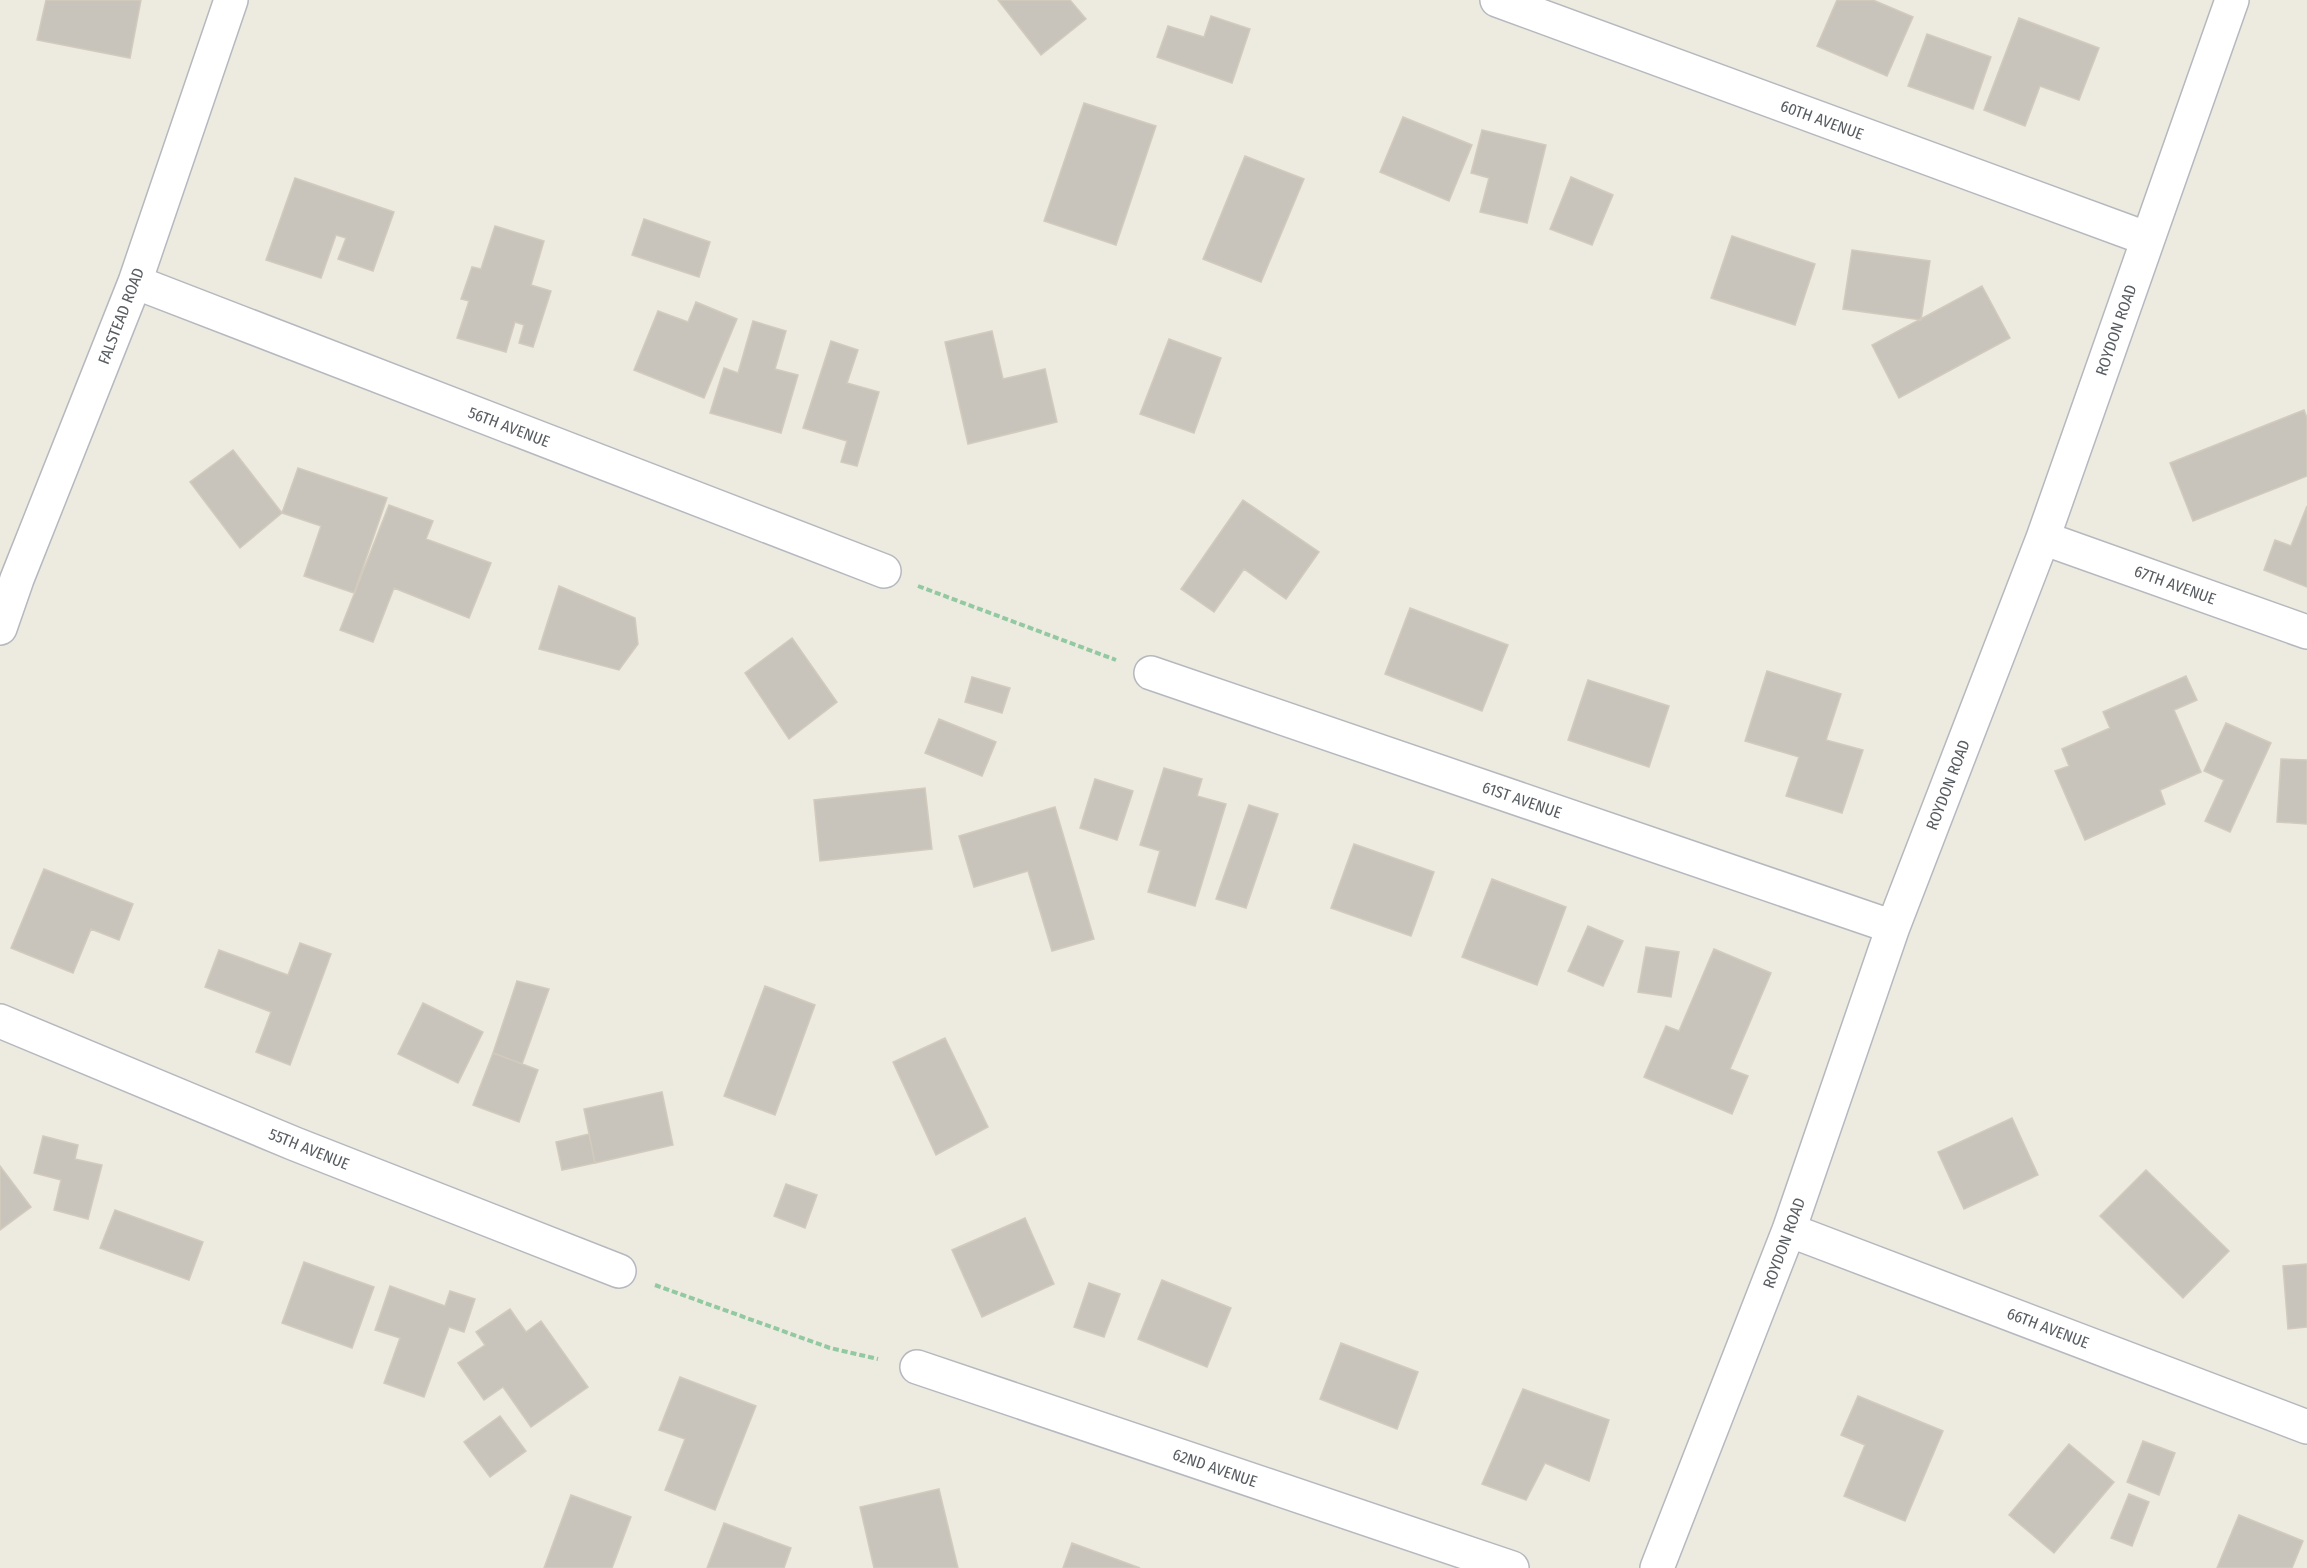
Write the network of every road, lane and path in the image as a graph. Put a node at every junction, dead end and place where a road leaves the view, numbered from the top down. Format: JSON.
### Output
{"nodes":[{"id":1,"x":231,"y":0,"type":"edge"},
{"id":2,"x":1497,"y":0,"type":"edge"},
{"id":3,"x":2232,"y":0,"type":"edge"},
{"id":4,"x":2148,"y":239,"type":"junction"},
{"id":5,"x":135,"y":282,"type":"junction"},
{"id":6,"x":2043,"y":538,"type":"junction"},
{"id":7,"x":884,"y":571,"type":"joint"},
{"id":8,"x":8,"y":576,"type":"edge"},
{"id":9,"x":0,"y":628,"type":"edge"},
{"id":10,"x":2307,"y":633,"type":"edge"},
{"id":11,"x":1151,"y":674,"type":"joint"},
{"id":12,"x":1893,"y":927,"type":"junction"},
{"id":13,"x":0,"y":1021,"type":"edge"},
{"id":14,"x":1790,"y":1230,"type":"junction"},
{"id":15,"x":619,"y":1271,"type":"joint"},
{"id":16,"x":917,"y":1367,"type":"joint"},
{"id":17,"x":2307,"y":1426,"type":"edge"},
{"id":18,"x":1512,"y":1568,"type":"edge"},
{"id":19,"x":1657,"y":1568,"type":"edge"}],
"edges":[{"from":1,"to":5,"type":"street","name":"FALSTEAD ROAD"},
{"from":2,"to":4,"type":"street","name":"60TH AVENUE"},
{"from":3,"to":4,"type":"street","name":"ROYDON ROAD"},
{"from":4,"to":6,"type":"street","name":"ROYDON ROAD"},
{"from":5,"to":7,"type":"street","name":"56TH AVENUE"},
{"from":5,"to":8,"type":"street","name":"FALSTEAD ROAD"},
{"from":6,"to":10,"type":"street","name":"67TH AVENUE"},
{"from":6,"to":12,"type":"street","name":"ROYDON ROAD"},
{"from":7,"to":11,"type":"path"},
{"from":8,"to":9,"type":"street","name":"FALSTEAD ROAD"},
{"from":11,"to":12,"type":"street","name":"61ST AVENUE"},
{"from":12,"to":14,"type":"street","name":"ROYDON ROAD"},
{"from":13,"to":15,"type":"street","name":"55TH AVENUE"},
{"from":14,"to":17,"type":"street","name":"66TH AVENUE"},
{"from":14,"to":19,"type":"street","name":"ROYDON ROAD"},
{"from":15,"to":16,"type":"path"},
{"from":16,"to":18,"type":"street","name":"62ND AVENUE"}]}
